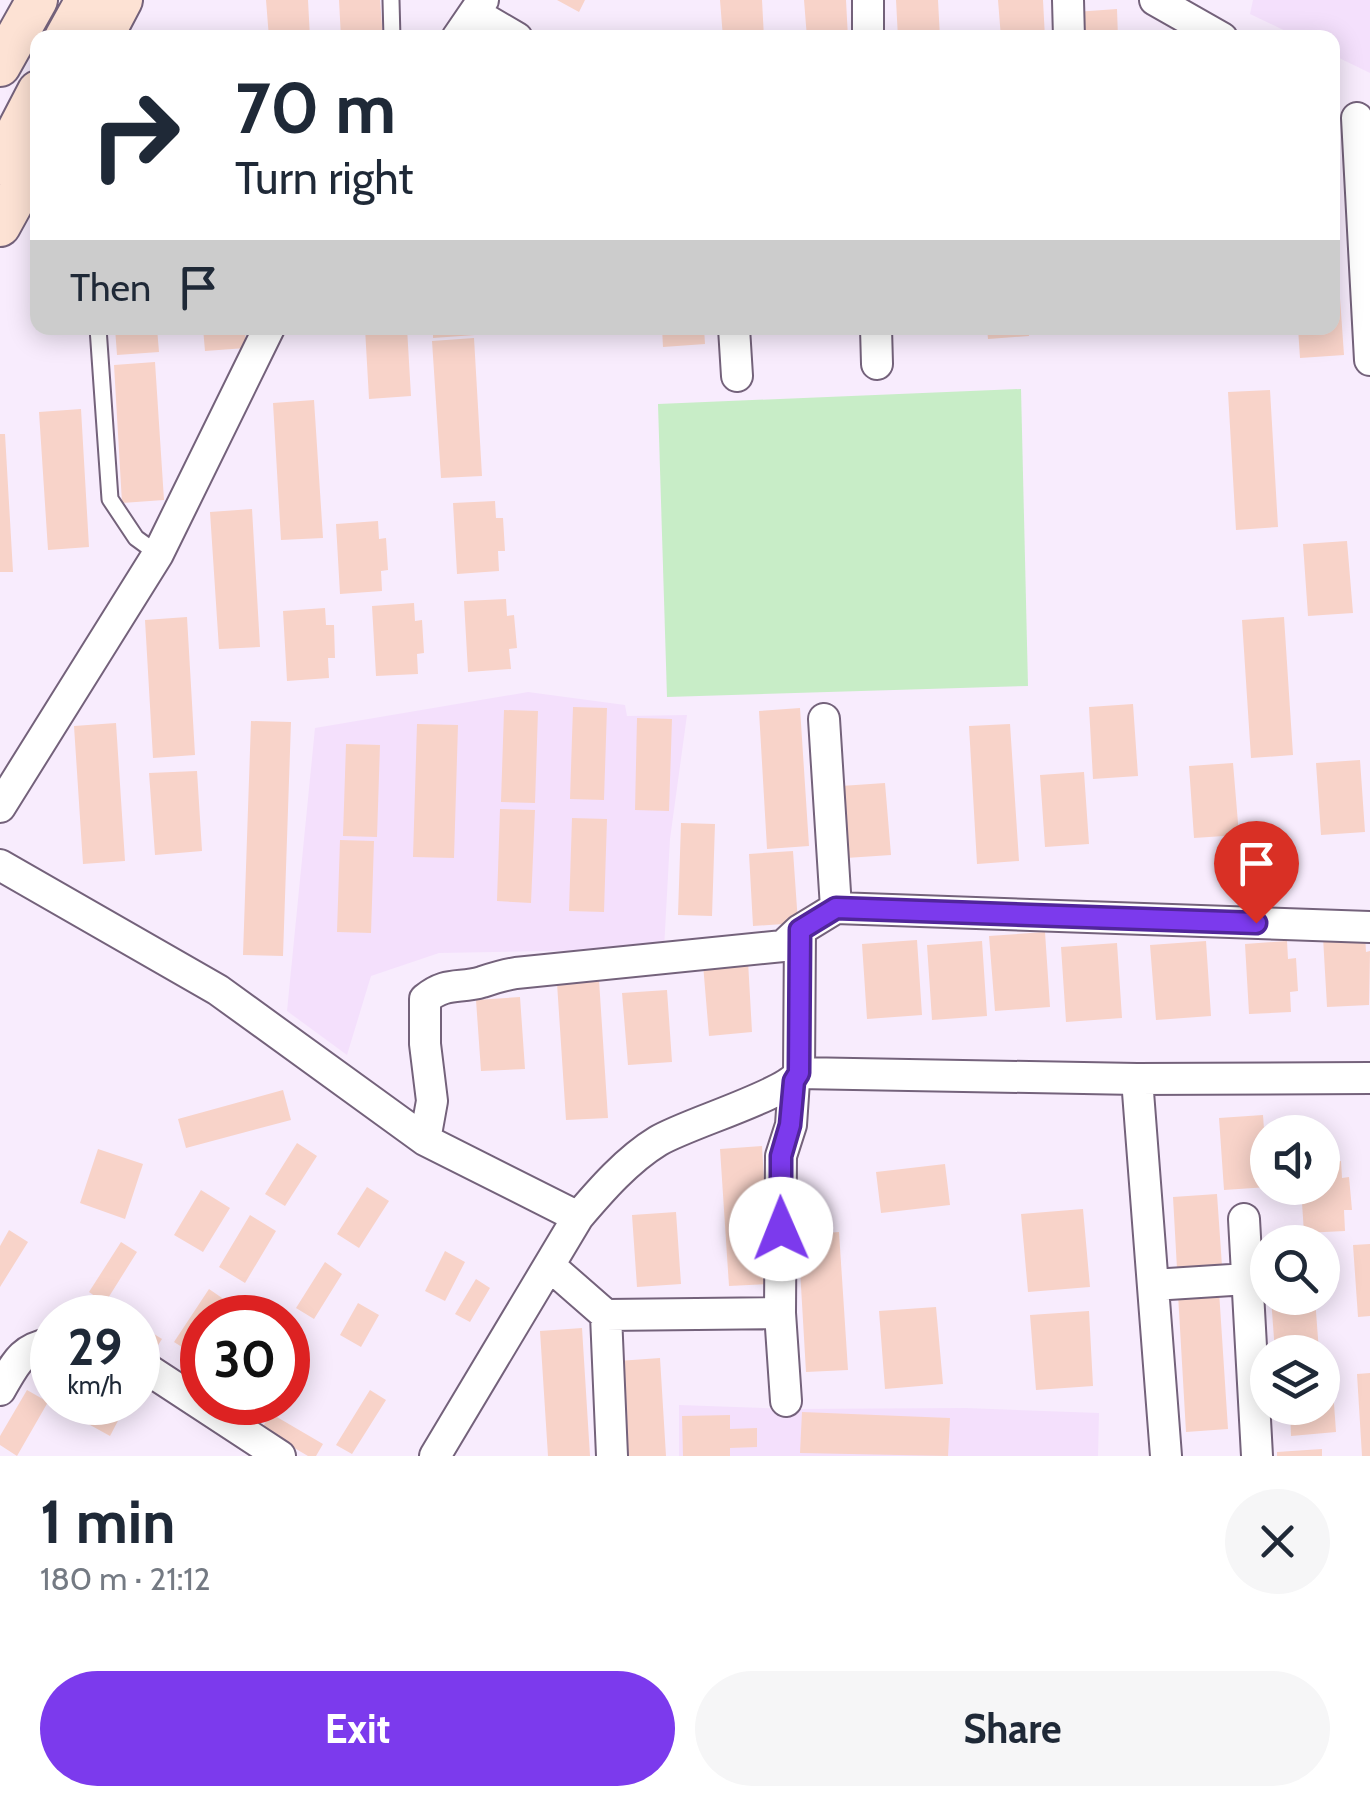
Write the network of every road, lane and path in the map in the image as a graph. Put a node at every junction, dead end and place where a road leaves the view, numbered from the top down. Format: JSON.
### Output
{"nodes":[{"id":1,"x":122,"y":0,"type":"edge"},
{"id":2,"x":390,"y":0,"type":"edge"},
{"id":3,"x":868,"y":0,"type":"edge"},
{"id":4,"x":1068,"y":0,"type":"edge"},
{"id":5,"x":1162,"y":1,"type":"edge"},
{"id":6,"x":33,"y":6,"type":"edge"},
{"id":7,"x":472,"y":17,"type":"edge"},
{"id":8,"x":80,"y":27,"type":"edge"},
{"id":9,"x":392,"y":30,"type":"edge"},
{"id":10,"x":500,"y":30,"type":"edge"},
{"id":11,"x":868,"y":30,"type":"edge"},
{"id":12,"x":1069,"y":30,"type":"edge"},
{"id":13,"x":1209,"y":30,"type":"edge"},
{"id":14,"x":0,"y":66,"type":"edge"},
{"id":15,"x":30,"y":106,"type":"edge"},
{"id":16,"x":1353,"y":114,"type":"edge"},
{"id":17,"x":0,"y":164,"type":"edge"},
{"id":18,"x":30,"y":171,"type":"edge"},
{"id":19,"x":0,"y":226,"type":"edge"},
{"id":20,"x":98,"y":335,"type":"edge"},
{"id":21,"x":266,"y":335,"type":"edge"},
{"id":22,"x":735,"y":335,"type":"edge"},
{"id":23,"x":876,"y":335,"type":"edge"},
{"id":24,"x":1370,"y":360,"type":"edge"},
{"id":25,"x":877,"y":364,"type":"dead end"},
{"id":26,"x":738,"y":376,"type":"dead end"},
{"id":27,"x":158,"y":554,"type":"junction"},
{"id":28,"x":824,"y":718,"type":"dead end"},
{"id":29,"x":0,"y":807,"type":"edge"},
{"id":30,"x":0,"y":865,"type":"edge"},
{"id":31,"x":836,"y":908,"type":"junction"},
{"id":32,"x":1370,"y":927,"type":"edge"},
{"id":33,"x":800,"y":930,"type":"junction"},
{"id":34,"x":796,"y":1077,"type":"junction"},
{"id":35,"x":1370,"y":1078,"type":"edge"},
{"id":36,"x":1137,"y":1079,"type":"junction"},
{"id":37,"x":425,"y":1140,"type":"junction"},
{"id":38,"x":578,"y":1217,"type":"junction"},
{"id":39,"x":1244,"y":1218,"type":"dead end"},
{"id":40,"x":551,"y":1267,"type":"junction"},
{"id":41,"x":1247,"y":1279,"type":"junction"},
{"id":42,"x":1152,"y":1285,"type":"junction"},
{"id":43,"x":780,"y":1313,"type":"junction"},
{"id":44,"x":606,"y":1315,"type":"junction"},
{"id":45,"x":30,"y":1350,"type":"edge"},
{"id":46,"x":160,"y":1377,"type":"edge"},
{"id":47,"x":0,"y":1390,"type":"edge"},
{"id":48,"x":786,"y":1401,"type":"dead end"},
{"id":49,"x":280,"y":1456,"type":"edge"},
{"id":50,"x":436,"y":1456,"type":"edge"},
{"id":51,"x":612,"y":1456,"type":"edge"},
{"id":52,"x":1166,"y":1456,"type":"edge"},
{"id":53,"x":1257,"y":1456,"type":"edge"}],
"edges":[{"from":1,"to":8,"type":"main road"},
{"from":2,"to":9,"type":"lane"},
{"from":3,"to":11,"type":"street"},
{"from":4,"to":12,"type":"street"},
{"from":5,"to":13,"type":"street"},
{"from":6,"to":14,"type":"main road"},
{"from":7,"to":10,"type":"street"},
{"from":15,"to":17,"type":"main road"},
{"from":16,"to":24,"type":"street"},
{"from":18,"to":19,"type":"main road"},
{"from":20,"to":27,"type":"lane"},
{"from":21,"to":27,"type":"street"},
{"from":22,"to":26,"type":"street"},
{"from":23,"to":25,"type":"street"},
{"from":27,"to":29,"type":"street"},
{"from":28,"to":31,"type":"street"},
{"from":30,"to":37,"type":"street"},
{"from":31,"to":32,"type":"street"},
{"from":31,"to":33,"type":"street"},
{"from":33,"to":34,"type":"street"},
{"from":33,"to":37,"type":"street"},
{"from":34,"to":36,"type":"street"},
{"from":34,"to":38,"type":"street"},
{"from":34,"to":43,"type":"street"},
{"from":35,"to":36,"type":"street"},
{"from":36,"to":42,"type":"street"},
{"from":37,"to":38,"type":"street"},
{"from":38,"to":40,"type":"street"},
{"from":39,"to":41,"type":"street"},
{"from":40,"to":44,"type":"street"},
{"from":40,"to":50,"type":"street"},
{"from":41,"to":42,"type":"street"},
{"from":41,"to":53,"type":"street"},
{"from":42,"to":52,"type":"street"},
{"from":43,"to":44,"type":"street"},
{"from":43,"to":48,"type":"street"},
{"from":44,"to":51,"type":"street"},
{"from":45,"to":47,"type":"street"},
{"from":46,"to":49,"type":"street"}]}
